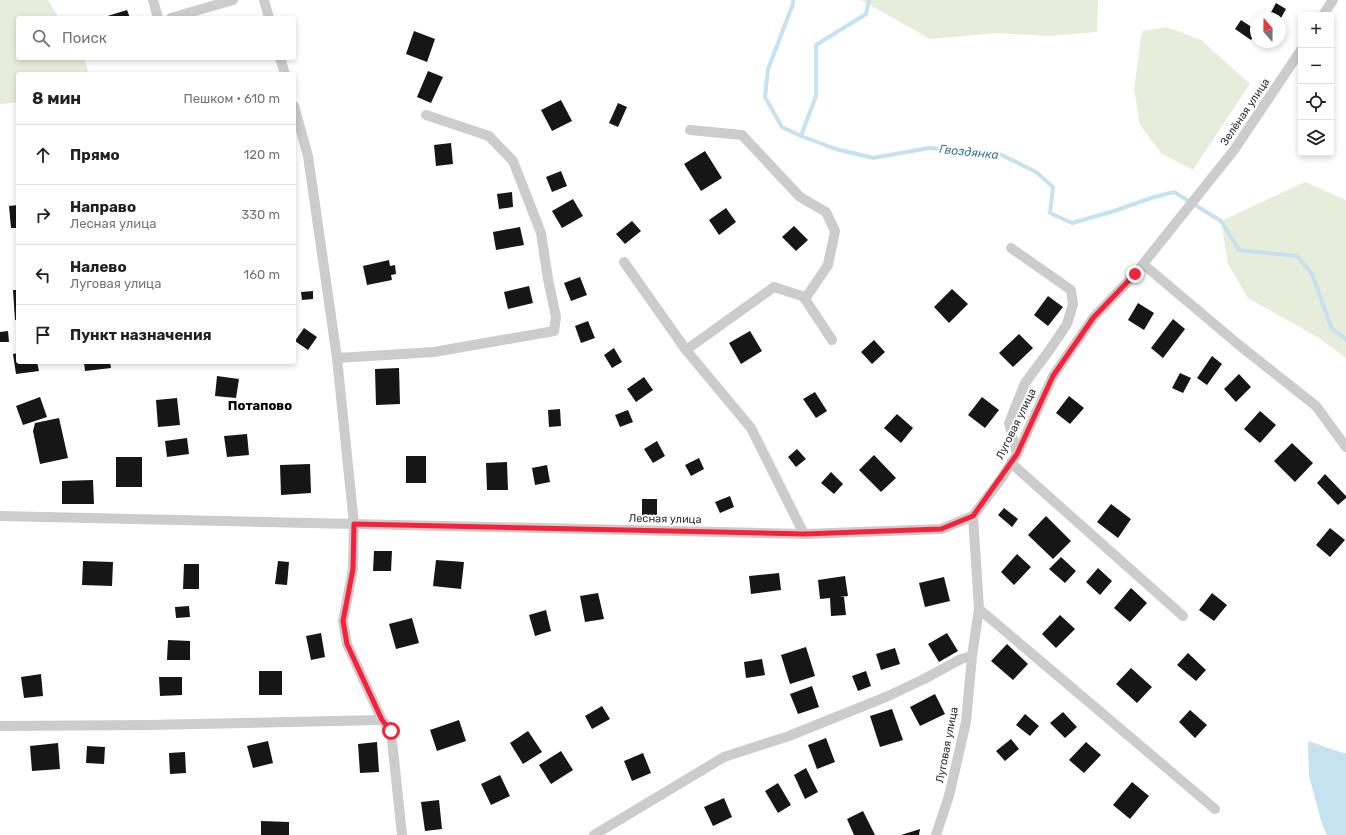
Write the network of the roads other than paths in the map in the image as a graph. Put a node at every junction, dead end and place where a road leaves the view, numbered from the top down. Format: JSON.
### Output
{"nodes":[{"id":1,"x":153,"y":0,"type":"edge"},
{"id":2,"x":233,"y":0,"type":"edge"},
{"id":3,"x":264,"y":0,"type":"edge"},
{"id":4,"x":1333,"y":0,"type":"edge"},
{"id":5,"x":1326,"y":12,"type":"edge"},
{"id":6,"x":157,"y":16,"type":"edge"},
{"id":7,"x":178,"y":16,"type":"edge"},
{"id":8,"x":268,"y":16,"type":"edge"},
{"id":9,"x":1298,"y":54,"type":"edge"},
{"id":10,"x":281,"y":60,"type":"edge"},
{"id":11,"x":284,"y":72,"type":"edge"},
{"id":12,"x":296,"y":113,"type":"edge"},
{"id":13,"x":426,"y":116,"type":"dead end"},
{"id":14,"x":690,"y":130,"type":"dead end"},
{"id":15,"x":1178,"y":221,"type":"joint"},
{"id":16,"x":1011,"y":248,"type":"dead end"},
{"id":17,"x":624,"y":262,"type":"dead end"},
{"id":18,"x":1143,"y":264,"type":"junction"},
{"id":19,"x":805,"y":299,"type":"junction"},
{"id":20,"x":832,"y":340,"type":"dead end"},
{"id":21,"x":686,"y":350,"type":"junction"},
{"id":22,"x":337,"y":358,"type":"junction"},
{"id":23,"x":1346,"y":447,"type":"edge"},
{"id":24,"x":1017,"y":454,"type":"junction"},
{"id":25,"x":1011,"y":463,"type":"junction"},
{"id":26,"x":0,"y":516,"type":"edge"},
{"id":27,"x":973,"y":516,"type":"junction"},
{"id":28,"x":354,"y":524,"type":"junction"},
{"id":29,"x":804,"y":534,"type":"junction"},
{"id":30,"x":979,"y":609,"type":"junction"},
{"id":31,"x":1183,"y":616,"type":"dead end"},
{"id":32,"x":972,"y":656,"type":"junction"},
{"id":33,"x":382,"y":720,"type":"junction"},
{"id":34,"x":0,"y":726,"type":"edge"},
{"id":35,"x":1215,"y":809,"type":"dead end"},
{"id":36,"x":402,"y":835,"type":"edge"},
{"id":37,"x":594,"y":835,"type":"edge"},
{"id":38,"x":936,"y":835,"type":"edge"}],
"edges":[{"from":1,"to":6,"type":"street"},
{"from":2,"to":7,"type":"street"},
{"from":3,"to":8,"type":"street"},
{"from":4,"to":5,"type":"street"},
{"from":9,"to":15,"type":"street","name":"Зелёная улица"},
{"from":10,"to":11,"type":"street"},
{"from":12,"to":22,"type":"street"},
{"from":13,"to":22,"type":"street"},
{"from":14,"to":19,"type":"street"},
{"from":15,"to":18,"type":"street","name":"Луговая улица"},
{"from":16,"to":24,"type":"street"},
{"from":17,"to":21,"type":"street"},
{"from":18,"to":23,"type":"street"},
{"from":18,"to":24,"type":"street","name":"Луговая улица"},
{"from":19,"to":20,"type":"street"},
{"from":19,"to":21,"type":"street"},
{"from":21,"to":29,"type":"street"},
{"from":22,"to":28,"type":"street"},
{"from":24,"to":25,"type":"street","name":"Луговая улица"},
{"from":25,"to":27,"type":"street","name":"Луговая улица"},
{"from":25,"to":31,"type":"street"},
{"from":26,"to":28,"type":"street","name":"Лесная улица"},
{"from":27,"to":29,"type":"street","name":"Лесная улица"},
{"from":27,"to":30,"type":"street","name":"Луговая улица"},
{"from":28,"to":29,"type":"street","name":"Лесная улица"},
{"from":28,"to":33,"type":"street"},
{"from":30,"to":32,"type":"street","name":"Луговая улица"},
{"from":30,"to":35,"type":"street"},
{"from":32,"to":37,"type":"street"},
{"from":32,"to":38,"type":"street","name":"Луговая улица"},
{"from":33,"to":34,"type":"street"},
{"from":33,"to":36,"type":"street"}]}
